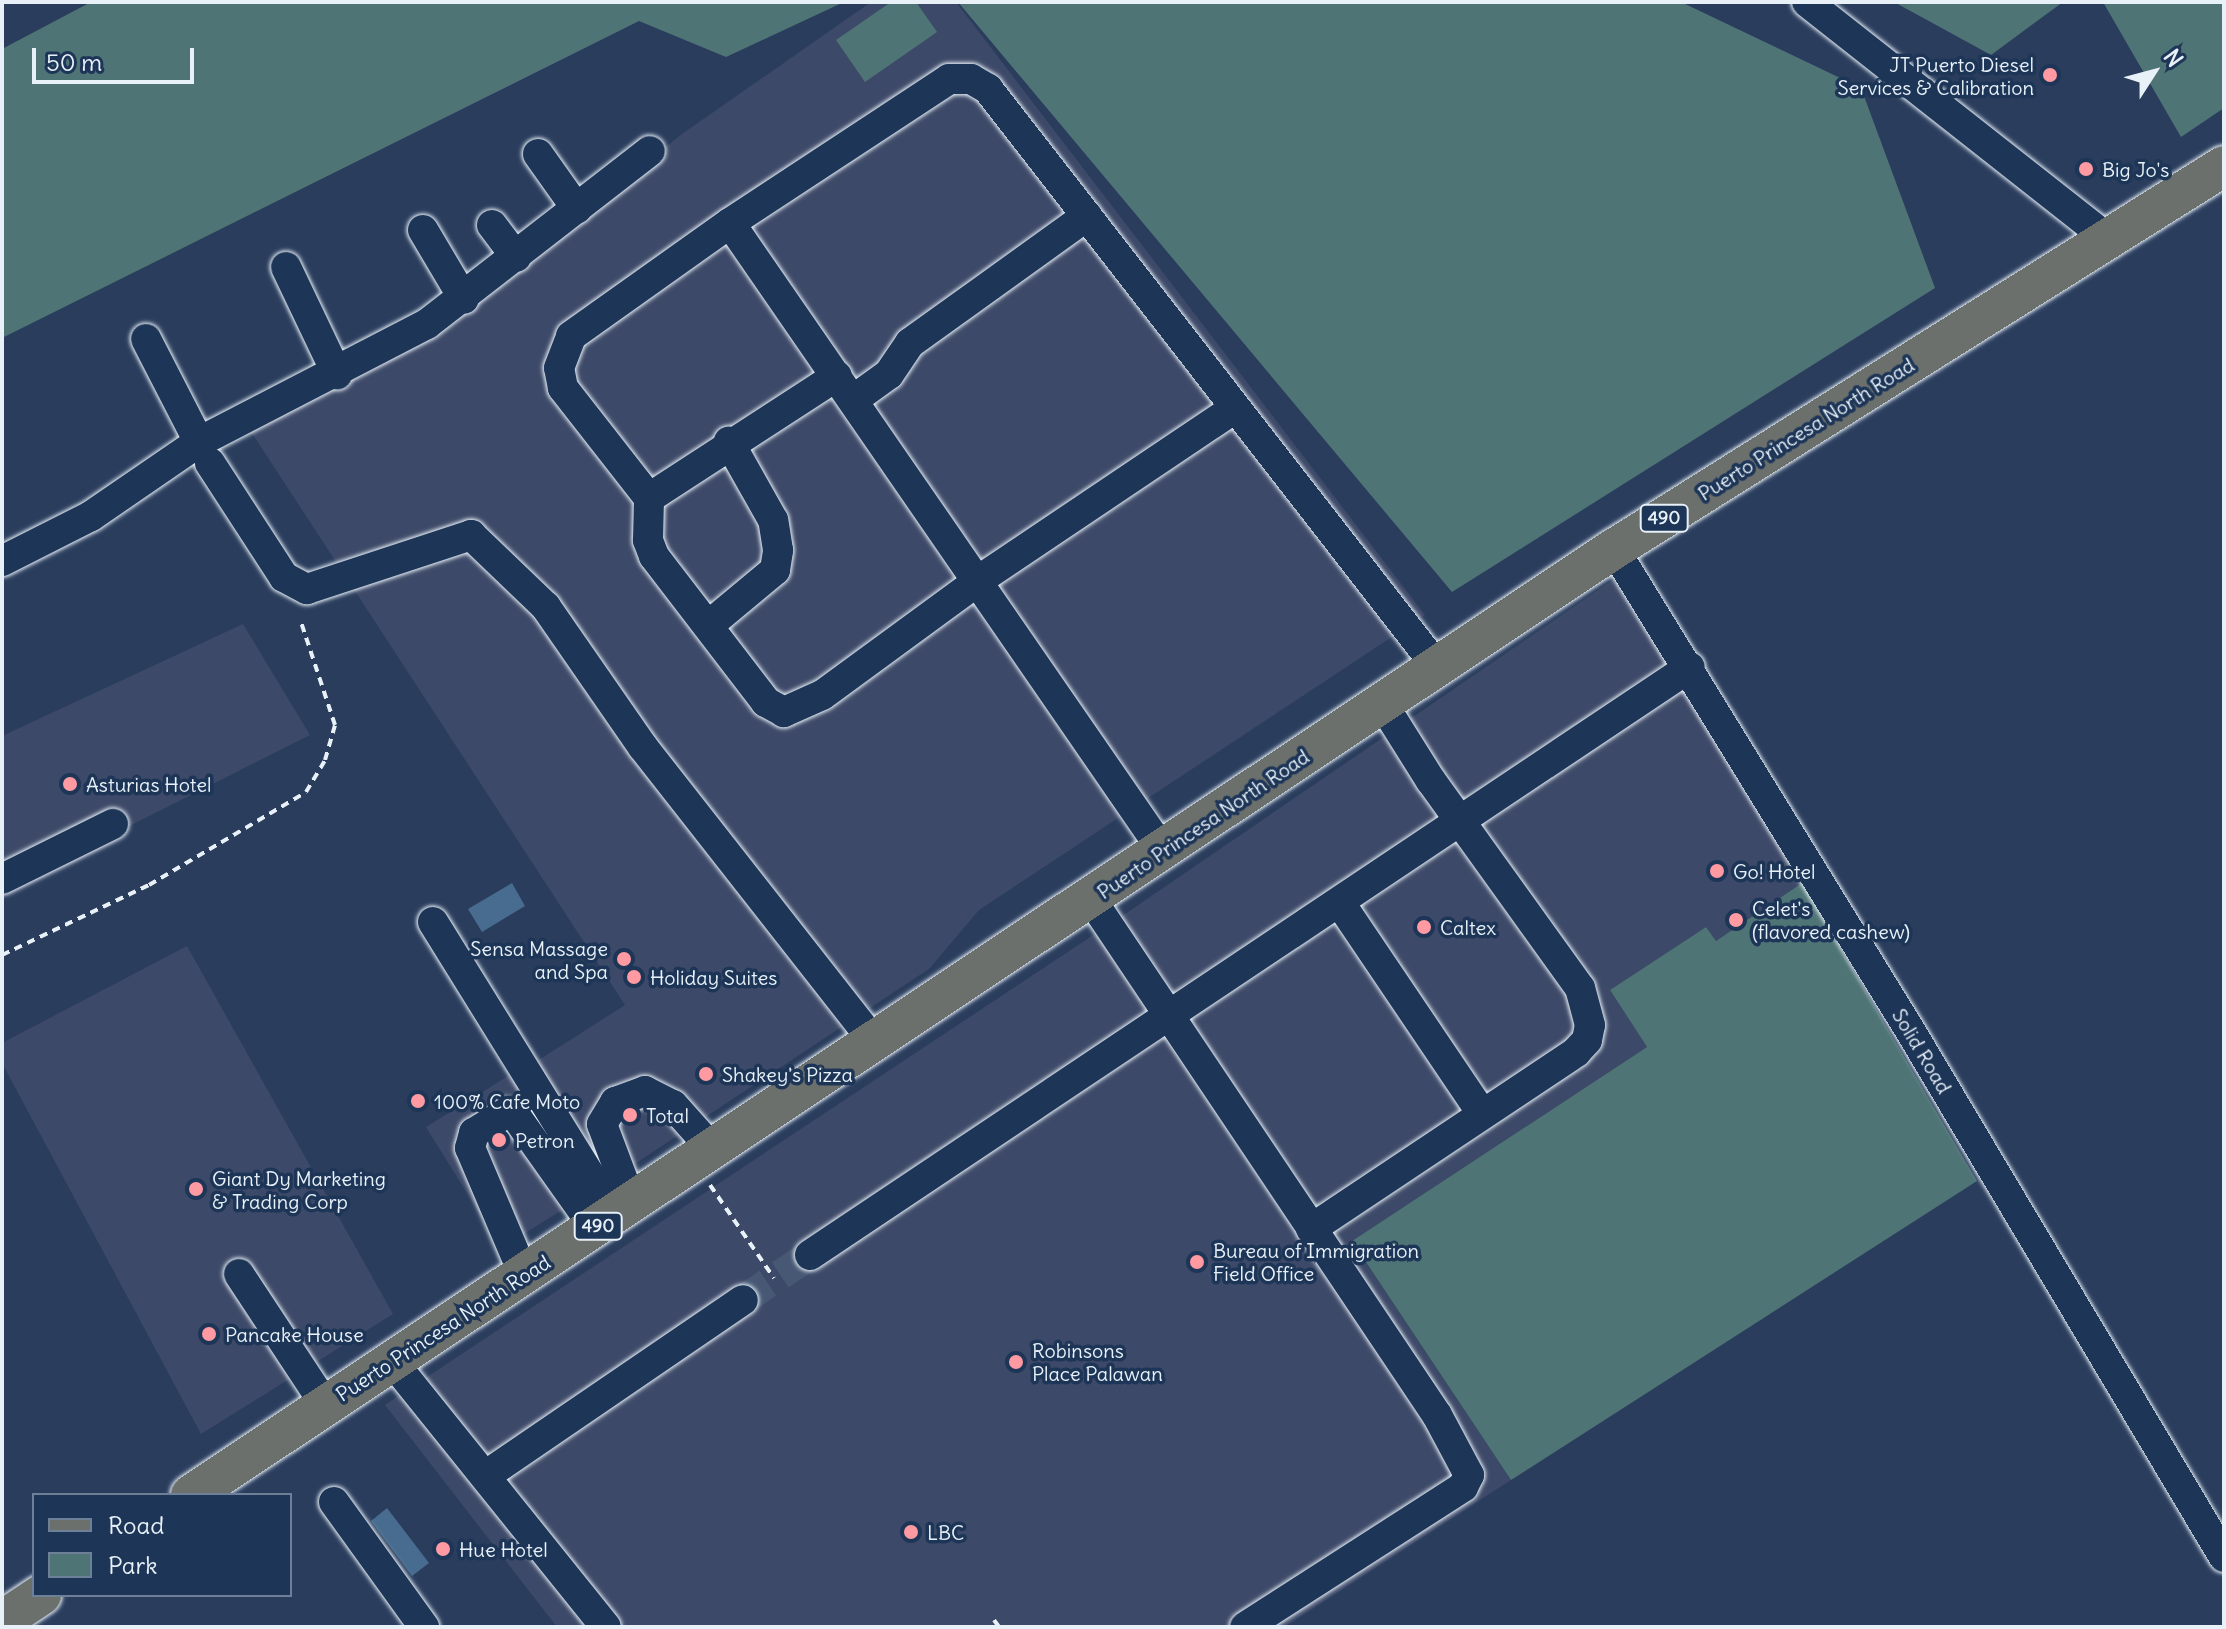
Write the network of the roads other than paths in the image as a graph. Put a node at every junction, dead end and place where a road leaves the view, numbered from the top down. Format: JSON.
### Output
{"nodes":[{"id":1,"x":1807,"y":2,"type":"edge"},
{"id":2,"x":650,"y":151,"type":"dead end"},
{"id":3,"x":538,"y":154,"type":"dead end"},
{"id":4,"x":2224,"y":166,"type":"edge"},
{"id":5,"x":577,"y":209,"type":"junction"},
{"id":6,"x":1087,"y":216,"type":"junction"},
{"id":7,"x":730,"y":223,"type":"junction"},
{"id":8,"x":492,"y":225,"type":"dead end"},
{"id":9,"x":423,"y":230,"type":"dead end"},
{"id":10,"x":2108,"y":239,"type":"junction"},
{"id":11,"x":516,"y":257,"type":"junction"},
{"id":12,"x":286,"y":267,"type":"dead end"},
{"id":13,"x":464,"y":299,"type":"junction"},
{"id":14,"x":146,"y":339,"type":"dead end"},
{"id":15,"x":337,"y":374,"type":"junction"},
{"id":16,"x":845,"y":388,"type":"junction"},
{"id":17,"x":1235,"y":408,"type":"junction"},
{"id":18,"x":729,"y":442,"type":"junction"},
{"id":19,"x":204,"y":452,"type":"junction"},
{"id":20,"x":649,"y":498,"type":"junction"},
{"id":21,"x":1614,"y":549,"type":"junction"},
{"id":22,"x":2,"y":561,"type":"edge"},
{"id":23,"x":978,"y":581,"type":"junction"},
{"id":24,"x":709,"y":625,"type":"junction"},
{"id":25,"x":1690,"y":667,"type":"junction"},
{"id":26,"x":1438,"y":668,"type":"junction"},
{"id":27,"x":1382,"y":703,"type":"junction"},
{"id":28,"x":1460,"y":823,"type":"junction"},
{"id":29,"x":113,"y":824,"type":"dead end"},
{"id":30,"x":1163,"y":851,"type":"junction"},
{"id":31,"x":2,"y":879,"type":"edge"},
{"id":32,"x":1091,"y":899,"type":"junction"},
{"id":33,"x":1340,"y":903,"type":"junction"},
{"id":34,"x":433,"y":922,"type":"dead end"},
{"id":35,"x":1170,"y":1017,"type":"junction"},
{"id":36,"x":876,"y":1044,"type":"junction"},
{"id":37,"x":1481,"y":1112,"type":"junction"},
{"id":38,"x":705,"y":1157,"type":"junction"},
{"id":39,"x":614,"y":1216,"type":"junction"},
{"id":40,"x":1311,"y":1229,"type":"junction"},
{"id":41,"x":810,"y":1255,"type":"tunnel mouth"},
{"id":42,"x":239,"y":1274,"type":"dead end"},
{"id":43,"x":524,"y":1275,"type":"junction"},
{"id":44,"x":743,"y":1300,"type":"tunnel mouth"},
{"id":45,"x":392,"y":1361,"type":"junction"},
{"id":46,"x":326,"y":1406,"type":"junction"},
{"id":47,"x":485,"y":1476,"type":"junction"},
{"id":48,"x":194,"y":1493,"type":"edge"},
{"id":49,"x":334,"y":1502,"type":"dead end"},
{"id":50,"x":2224,"y":1557,"type":"edge"},
{"id":51,"x":38,"y":1597,"type":"edge"},
{"id":52,"x":2,"y":1621,"type":"edge"},
{"id":53,"x":424,"y":1627,"type":"edge"},
{"id":54,"x":606,"y":1627,"type":"edge"},
{"id":55,"x":1245,"y":1627,"type":"edge"}],
"edges":[{"from":1,"to":10,"type":"street"},
{"from":2,"to":5,"type":"street"},
{"from":3,"to":5,"type":"street"},
{"from":4,"to":10,"type":"main road","name":"Puerto Princesa North Road","number":"490"},
{"from":5,"to":11,"type":"street"},
{"from":6,"to":7,"type":"street"},
{"from":6,"to":16,"type":"street"},
{"from":6,"to":17,"type":"street"},
{"from":7,"to":16,"type":"street"},
{"from":7,"to":20,"type":"street"},
{"from":8,"to":11,"type":"street"},
{"from":9,"to":13,"type":"street"},
{"from":10,"to":21,"type":"main road","name":"Puerto Princesa North Road","number":"490"},
{"from":11,"to":13,"type":"street"},
{"from":12,"to":15,"type":"street"},
{"from":13,"to":15,"type":"street"},
{"from":14,"to":19,"type":"street"},
{"from":15,"to":19,"type":"street"},
{"from":16,"to":18,"type":"street"},
{"from":16,"to":23,"type":"street"},
{"from":17,"to":23,"type":"street"},
{"from":17,"to":26,"type":"street"},
{"from":18,"to":20,"type":"street"},
{"from":18,"to":24,"type":"street"},
{"from":19,"to":22,"type":"street"},
{"from":19,"to":36,"type":"street"},
{"from":20,"to":24,"type":"street"},
{"from":21,"to":25,"type":"street","name":"Solid Road"},
{"from":21,"to":26,"type":"main road","name":"Puerto Princesa North Road","number":"490"},
{"from":23,"to":24,"type":"street"},
{"from":23,"to":30,"type":"street"},
{"from":25,"to":28,"type":"street"},
{"from":25,"to":50,"type":"street","name":"Solid Road"},
{"from":26,"to":27,"type":"main road","name":"Puerto Princesa North Road","number":"490"},
{"from":27,"to":28,"type":"street"},
{"from":27,"to":30,"type":"main road","name":"Puerto Princesa North Road","number":"490"},
{"from":28,"to":33,"type":"street"},
{"from":28,"to":37,"type":"street"},
{"from":29,"to":31,"type":"street"},
{"from":30,"to":32,"type":"main road","name":"Puerto Princesa North Road","number":"490"},
{"from":32,"to":35,"type":"street"},
{"from":32,"to":36,"type":"main road","name":"Puerto Princesa North Road","number":"490"},
{"from":33,"to":35,"type":"street"},
{"from":33,"to":37,"type":"street"},
{"from":34,"to":39,"type":"street"},
{"from":35,"to":40,"type":"street"},
{"from":35,"to":41,"type":"street"},
{"from":36,"to":38,"type":"main road","name":"Puerto Princesa North Road","number":"490"},
{"from":37,"to":40,"type":"street"},
{"from":38,"to":39,"type":"main road","name":"Puerto Princesa North Road","number":"490"},
{"from":38,"to":39,"type":"street"},
{"from":39,"to":43,"type":"main road","name":"Puerto Princesa North Road","number":"490"},
{"from":39,"to":43,"type":"street"},
{"from":40,"to":55,"type":"street"},
{"from":42,"to":46,"type":"street"},
{"from":43,"to":45,"type":"main road","name":"Puerto Princesa North Road","number":"490"},
{"from":44,"to":47,"type":"street"},
{"from":45,"to":46,"type":"main road","name":"Puerto Princesa North Road","number":"490"},
{"from":45,"to":47,"type":"street"},
{"from":46,"to":48,"type":"main road","name":"Puerto Princesa North Road","number":"490"},
{"from":47,"to":54,"type":"street"},
{"from":49,"to":53,"type":"street"},
{"from":51,"to":52,"type":"main road"}]}
